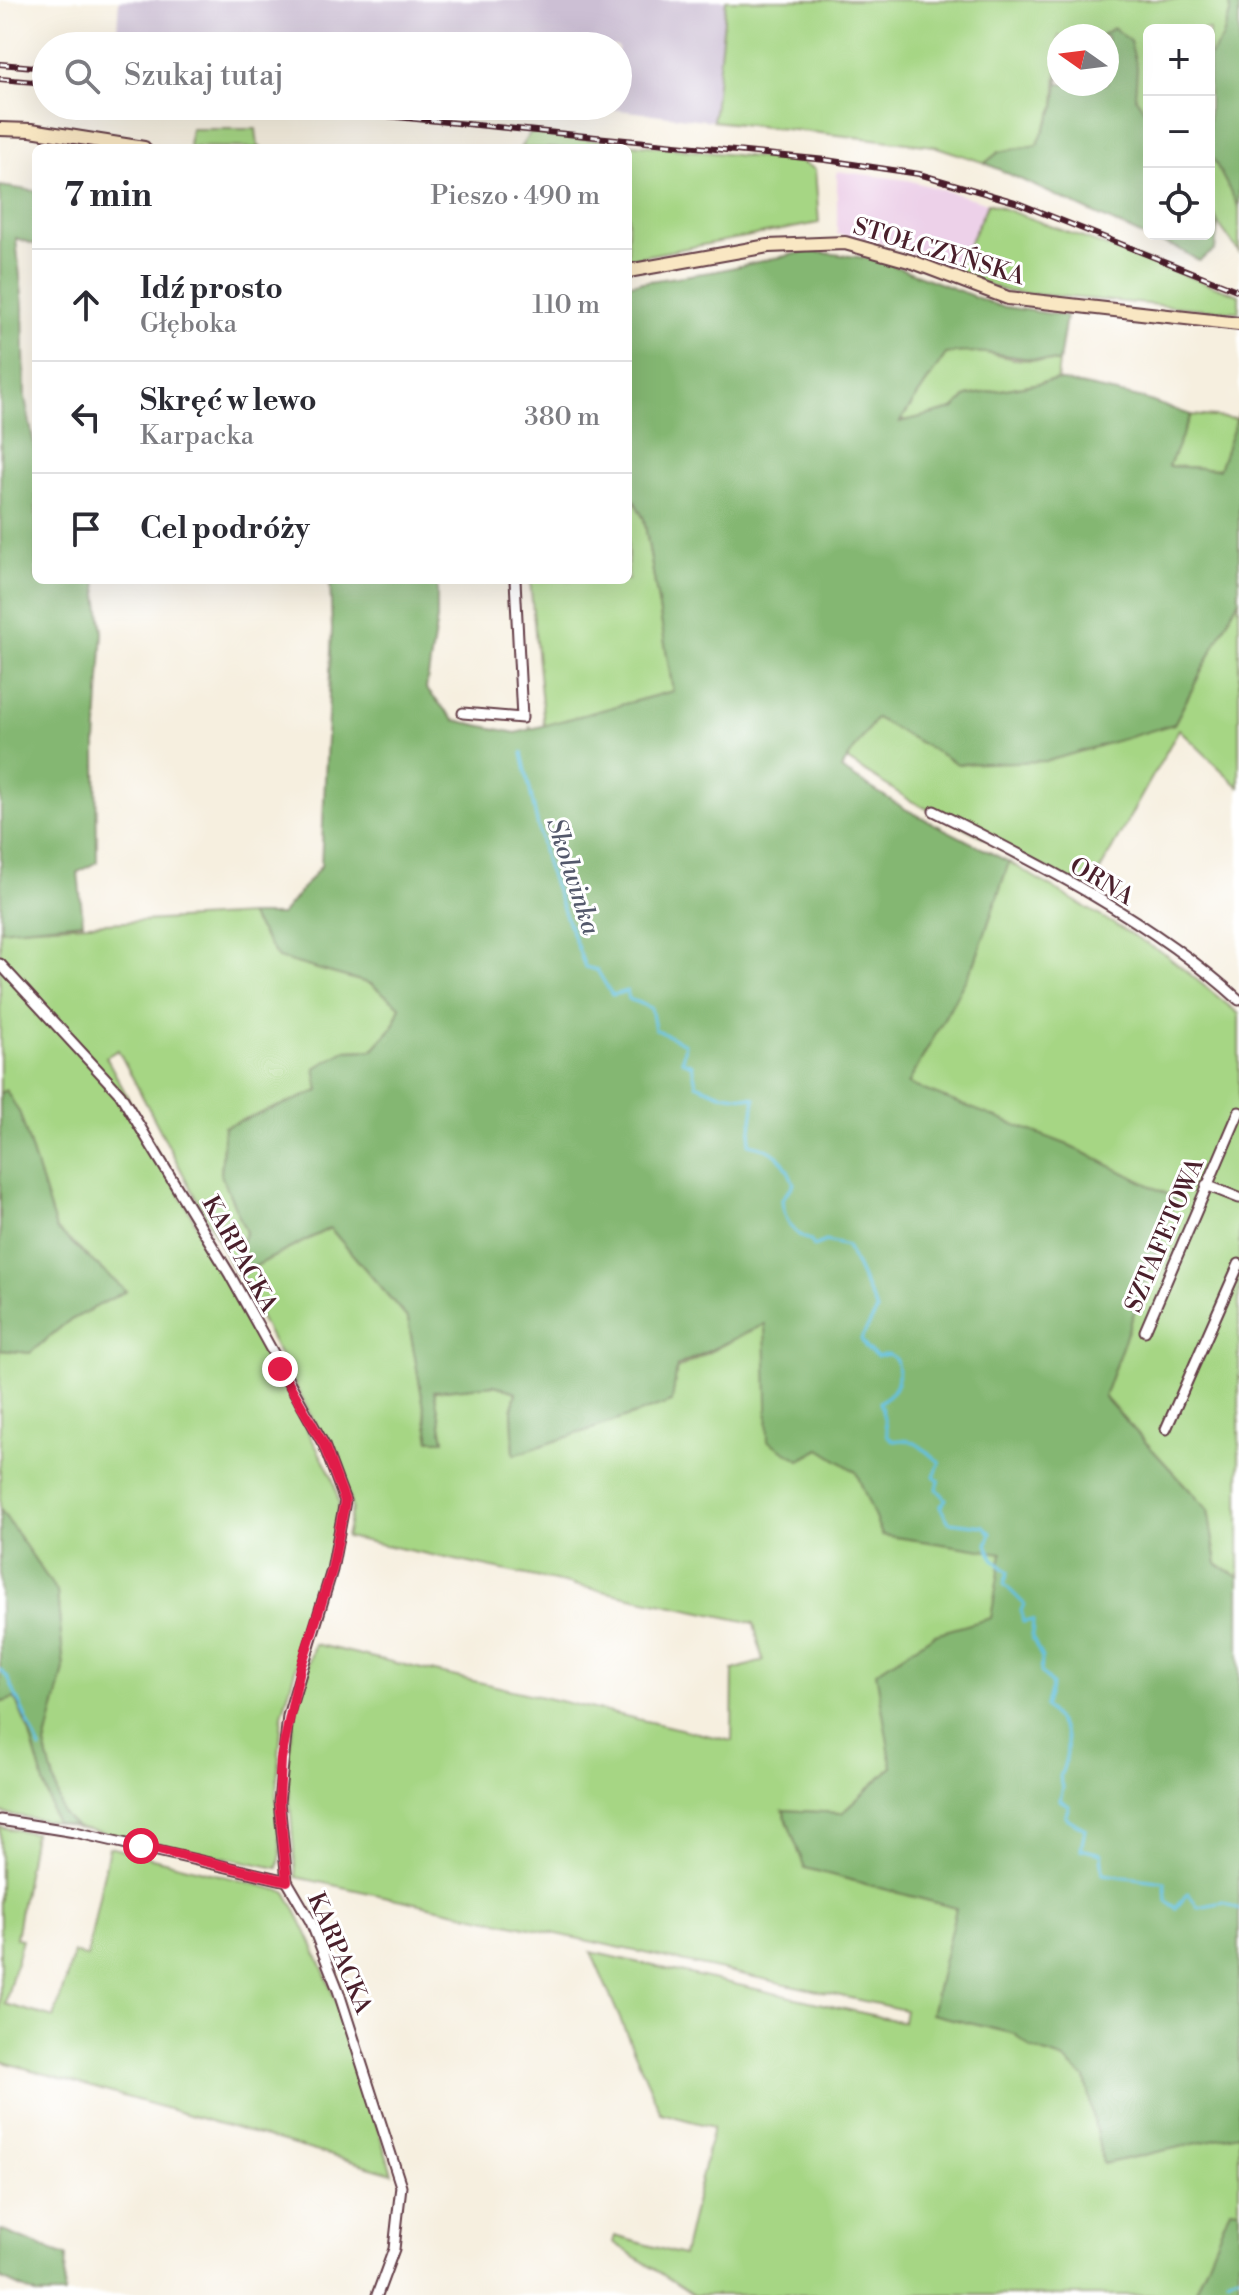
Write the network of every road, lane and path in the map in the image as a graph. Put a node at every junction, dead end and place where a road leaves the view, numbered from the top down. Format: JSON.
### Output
{"nodes":[{"id":1,"x":0,"y":129,"type":"edge"},
{"id":2,"x":119,"y":144,"type":"edge"},
{"id":3,"x":632,"y":270,"type":"edge"},
{"id":4,"x":1239,"y":324,"type":"edge"},
{"id":5,"x":515,"y":584,"type":"edge"},
{"id":6,"x":463,"y":713,"type":"dead end"},
{"id":7,"x":934,"y":811,"type":"dead end"},
{"id":8,"x":0,"y":964,"type":"edge"},
{"id":9,"x":1239,"y":1000,"type":"edge"},
{"id":10,"x":1239,"y":1112,"type":"edge"},
{"id":11,"x":1206,"y":1185,"type":"junction"},
{"id":12,"x":1239,"y":1198,"type":"edge"},
{"id":13,"x":1239,"y":1264,"type":"edge"},
{"id":14,"x":1145,"y":1331,"type":"dead end"},
{"id":15,"x":1166,"y":1429,"type":"dead end"},
{"id":16,"x":0,"y":1820,"type":"edge"},
{"id":17,"x":287,"y":1881,"type":"junction"},
{"id":18,"x":377,"y":2295,"type":"edge"}],
"edges":[{"from":1,"to":2,"type":"street"},
{"from":3,"to":4,"type":"street","name":"STOŁCZYŃSKA"},
{"from":5,"to":6,"type":"street"},
{"from":7,"to":9,"type":"street","name":"ORNA"},
{"from":8,"to":17,"type":"street","name":"KARPACKA"},
{"from":10,"to":11,"type":"street","name":"SZTAFETOWA"},
{"from":11,"to":12,"type":"street"},
{"from":11,"to":14,"type":"street","name":"SZTAFETOWA"},
{"from":13,"to":15,"type":"street"},
{"from":16,"to":17,"type":"street"},
{"from":17,"to":18,"type":"street","name":"KARPACKA"}]}
